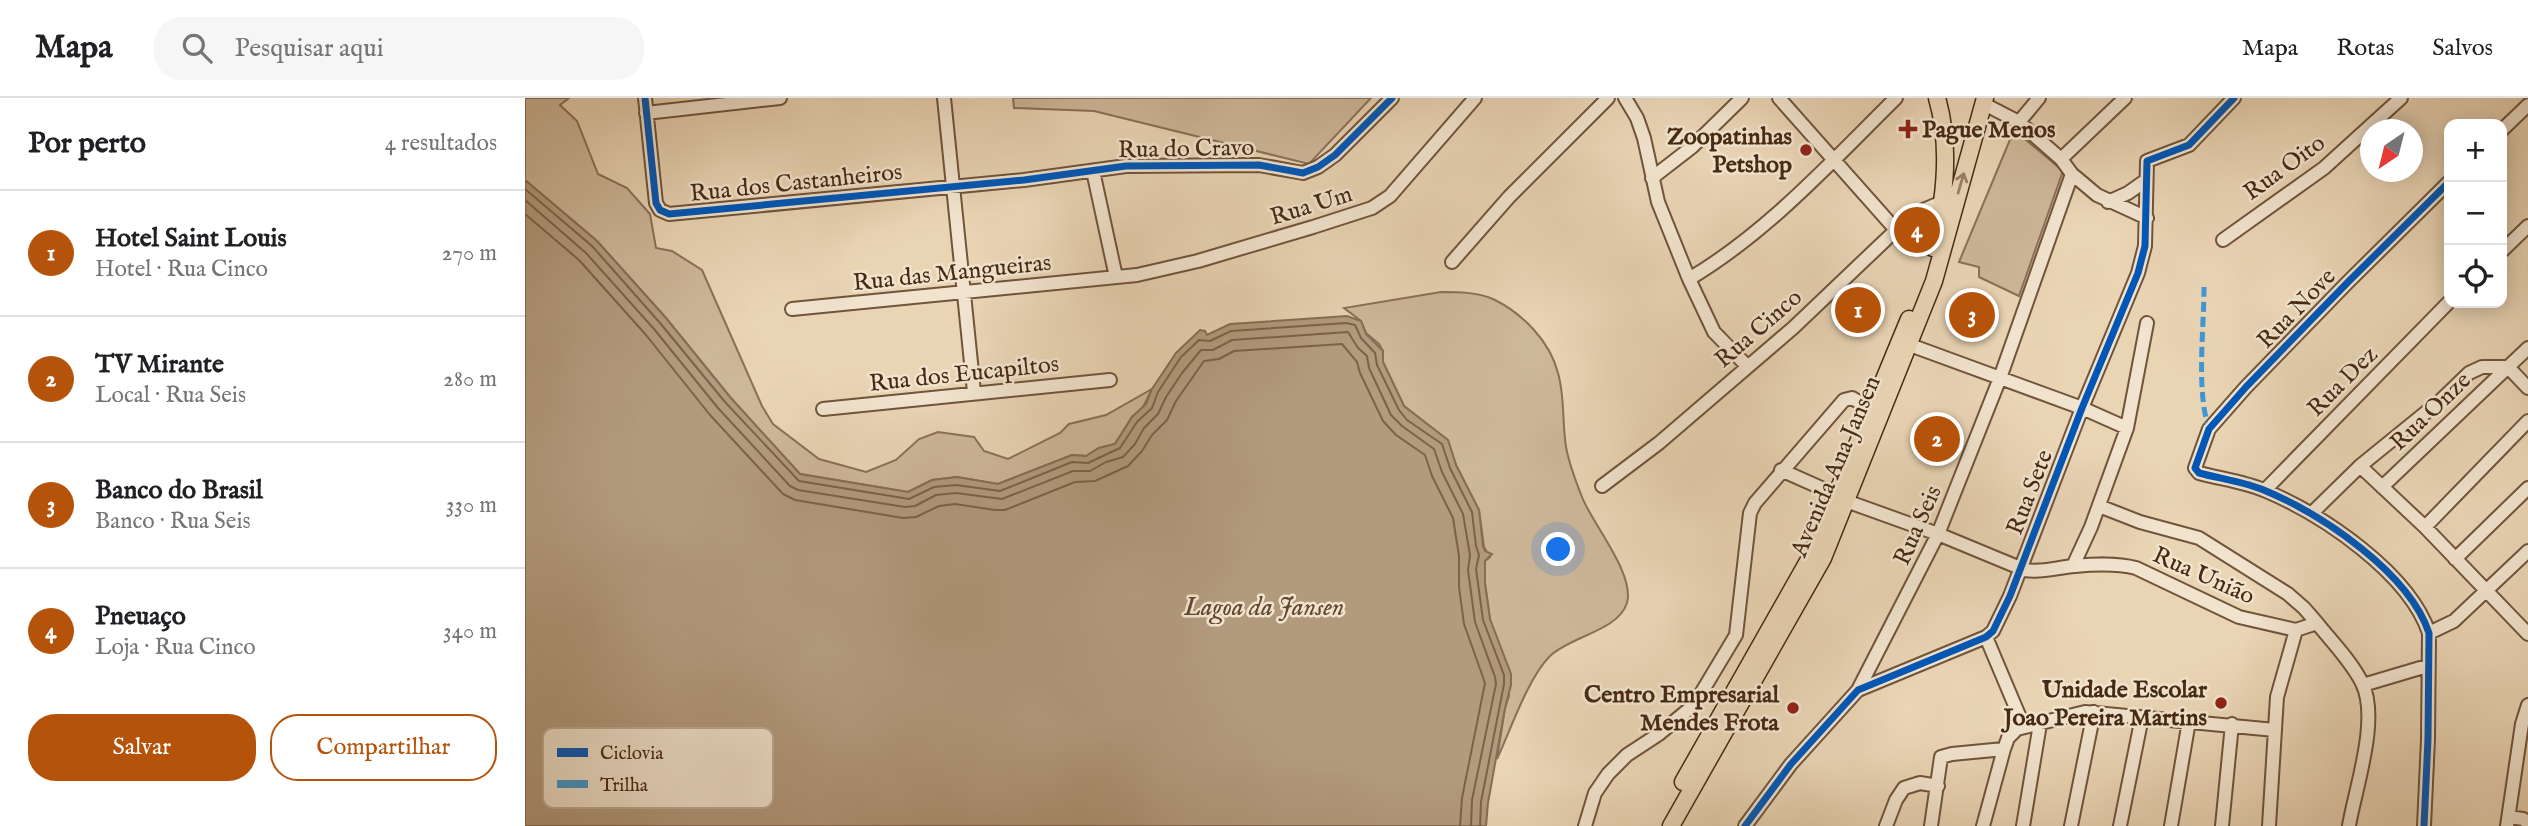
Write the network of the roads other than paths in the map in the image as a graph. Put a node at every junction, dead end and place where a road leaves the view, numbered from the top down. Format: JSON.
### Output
{"nodes":[{"id":1,"x":645,"y":98,"type":"edge"},
{"id":2,"x":780,"y":98,"type":"edge"},
{"id":3,"x":944,"y":98,"type":"edge"},
{"id":4,"x":1392,"y":98,"type":"edge"},
{"id":5,"x":1475,"y":98,"type":"edge"},
{"id":6,"x":1608,"y":98,"type":"edge"},
{"id":7,"x":1625,"y":98,"type":"edge"},
{"id":8,"x":1742,"y":98,"type":"edge"},
{"id":9,"x":1779,"y":98,"type":"edge"},
{"id":10,"x":1896,"y":98,"type":"edge"},
{"id":11,"x":1937,"y":98,"type":"edge"},
{"id":12,"x":2039,"y":98,"type":"edge"},
{"id":13,"x":2125,"y":98,"type":"edge"},
{"id":14,"x":2234,"y":98,"type":"edge"},
{"id":15,"x":2401,"y":98,"type":"edge"},
{"id":16,"x":1985,"y":101,"type":"edge"},
{"id":17,"x":2528,"y":105,"type":"edge"},
{"id":18,"x":646,"y":113,"type":"junction"},
{"id":19,"x":2019,"y":122,"type":"junction"},
{"id":20,"x":2507,"y":126,"type":"edge"},
{"id":21,"x":1834,"y":159,"type":"junction"},
{"id":22,"x":2061,"y":159,"type":"junction"},
{"id":23,"x":1093,"y":171,"type":"junction"},
{"id":24,"x":2072,"y":174,"type":"junction"},
{"id":25,"x":1652,"y":178,"type":"junction"},
{"id":26,"x":2145,"y":181,"type":"junction"},
{"id":27,"x":953,"y":185,"type":"junction"},
{"id":28,"x":2444,"y":187,"type":"edge"},
{"id":29,"x":1942,"y":202,"type":"junction"},
{"id":30,"x":2108,"y":202,"type":"junction"},
{"id":31,"x":2147,"y":218,"type":"junction"},
{"id":32,"x":2528,"y":226,"type":"edge"},
{"id":33,"x":1896,"y":230,"type":"junction"},
{"id":34,"x":2223,"y":240,"type":"dead end"},
{"id":35,"x":2507,"y":246,"type":"edge"},
{"id":36,"x":1452,"y":262,"type":"dead end"},
{"id":37,"x":1116,"y":277,"type":"junction"},
{"id":38,"x":1689,"y":279,"type":"junction"},
{"id":39,"x":964,"y":293,"type":"junction"},
{"id":40,"x":2444,"y":307,"type":"edge"},
{"id":41,"x":792,"y":309,"type":"dead end"},
{"id":42,"x":2147,"y":323,"type":"dead end"},
{"id":43,"x":1910,"y":345,"type":"junction"},
{"id":44,"x":2528,"y":348,"type":"edge"},
{"id":45,"x":1747,"y":366,"type":"junction"},
{"id":46,"x":2508,"y":367,"type":"junction"},
{"id":47,"x":2000,"y":378,"type":"junction"},
{"id":48,"x":1110,"y":380,"type":"dead end"},
{"id":49,"x":2528,"y":388,"type":"edge"},
{"id":50,"x":974,"y":392,"type":"junction"},
{"id":51,"x":2082,"y":408,"type":"junction"},
{"id":52,"x":823,"y":409,"type":"dead end"},
{"id":53,"x":1871,"y":409,"type":"junction"},
{"id":54,"x":2528,"y":421,"type":"edge"},
{"id":55,"x":2127,"y":428,"type":"junction"},
{"id":56,"x":2360,"y":466,"type":"junction"},
{"id":57,"x":1781,"y":470,"type":"junction"},
{"id":58,"x":1602,"y":486,"type":"dead end"},
{"id":59,"x":2382,"y":487,"type":"junction"},
{"id":60,"x":2528,"y":488,"type":"edge"},
{"id":61,"x":2265,"y":490,"type":"junction"},
{"id":62,"x":1842,"y":498,"type":"junction"},
{"id":63,"x":2099,"y":506,"type":"junction"},
{"id":64,"x":2311,"y":514,"type":"junction"},
{"id":65,"x":2425,"y":527,"type":"junction"},
{"id":66,"x":1938,"y":534,"type":"junction"},
{"id":67,"x":2528,"y":551,"type":"edge"},
{"id":68,"x":2455,"y":559,"type":"junction"},
{"id":69,"x":2073,"y":566,"type":"junction"},
{"id":70,"x":2020,"y":568,"type":"junction"},
{"id":71,"x":2486,"y":591,"type":"junction"},
{"id":72,"x":2317,"y":623,"type":"junction"},
{"id":73,"x":2525,"y":626,"type":"edge"},
{"id":74,"x":2296,"y":630,"type":"junction"},
{"id":75,"x":2429,"y":633,"type":"junction"},
{"id":76,"x":1986,"y":637,"type":"junction"},
{"id":77,"x":2427,"y":666,"type":"junction"},
{"id":78,"x":2363,"y":685,"type":"junction"},
{"id":79,"x":1858,"y":690,"type":"junction"},
{"id":80,"x":2528,"y":705,"type":"edge"},
{"id":81,"x":2094,"y":712,"type":"junction"},
{"id":82,"x":2142,"y":717,"type":"junction"},
{"id":83,"x":2189,"y":721,"type":"junction"},
{"id":84,"x":2040,"y":724,"type":"junction"},
{"id":85,"x":2232,"y":724,"type":"junction"},
{"id":86,"x":2024,"y":727,"type":"junction"},
{"id":87,"x":2275,"y":730,"type":"junction"},
{"id":88,"x":2004,"y":749,"type":"junction"},
{"id":89,"x":1938,"y":786,"type":"junction"},
{"id":90,"x":2526,"y":818,"type":"edge"},
{"id":91,"x":2508,"y":821,"type":"edge"},
{"id":92,"x":1585,"y":826,"type":"edge"},
{"id":93,"x":1659,"y":826,"type":"edge"},
{"id":94,"x":1671,"y":826,"type":"edge"},
{"id":95,"x":1745,"y":826,"type":"edge"},
{"id":96,"x":1886,"y":826,"type":"edge"},
{"id":97,"x":1931,"y":826,"type":"edge"},
{"id":98,"x":1983,"y":826,"type":"edge"},
{"id":99,"x":2023,"y":826,"type":"edge"},
{"id":100,"x":2071,"y":826,"type":"edge"},
{"id":101,"x":2119,"y":826,"type":"edge"},
{"id":102,"x":2171,"y":826,"type":"edge"},
{"id":103,"x":2222,"y":826,"type":"edge"},
{"id":104,"x":2269,"y":826,"type":"edge"},
{"id":105,"x":2349,"y":826,"type":"edge"},
{"id":106,"x":2424,"y":826,"type":"edge"}],
"edges":[{"from":1,"to":18,"type":"street"},
{"from":2,"to":18,"type":"street"},
{"from":3,"to":27,"type":"street"},
{"from":4,"to":23,"type":"street","name":"Rua do Cravo"},
{"from":5,"to":37,"type":"street","name":"Rua Um"},
{"from":6,"to":36,"type":"street"},
{"from":7,"to":25,"type":"street"},
{"from":8,"to":25,"type":"street"},
{"from":9,"to":21,"type":"street"},
{"from":10,"to":21,"type":"street"},
{"from":11,"to":29,"type":"main road","name":"Avenida Ana Jansen"},
{"from":12,"to":19,"type":"street"},
{"from":13,"to":22,"type":"street"},
{"from":14,"to":26,"type":"street"},
{"from":15,"to":34,"type":"street","name":"Rua Oito"},
{"from":16,"to":19,"type":"street"},
{"from":43,"to":16,"type":"main road","name":"Avenida Ana Jansen","one_way":true},
{"from":17,"to":20,"type":"street"},
{"from":18,"to":27,"type":"street","name":"Rua dos Castanheiros"},
{"from":19,"to":22,"type":"street"},
{"from":21,"to":33,"type":"street"},
{"from":21,"to":38,"type":"street"},
{"from":22,"to":24,"type":"street"},
{"from":23,"to":27,"type":"street","name":"Rua do Cravo"},
{"from":23,"to":37,"type":"street"},
{"from":24,"to":30,"type":"street"},
{"from":24,"to":47,"type":"street","name":"Rua Seis"},
{"from":25,"to":38,"type":"street"},
{"from":26,"to":30,"type":"street"},
{"from":26,"to":31,"type":"street","name":"Rua Sete"},
{"from":27,"to":39,"type":"street"},
{"from":28,"to":61,"type":"street","name":"Rua Nove"},
{"from":29,"to":33,"type":"street","name":"Rua Cinco"},
{"from":29,"to":53,"type":"main road","name":"Avenida Ana Jansen"},
{"from":30,"to":31,"type":"street"},
{"from":31,"to":51,"type":"street","name":"Rua Sete"},
{"from":32,"to":35,"type":"street"},
{"from":33,"to":45,"type":"street","name":"Rua Cinco"},
{"from":37,"to":39,"type":"street","name":"Rua das Mangueiras"},
{"from":38,"to":45,"type":"street"},
{"from":39,"to":41,"type":"street","name":"Rua das Mangueiras"},
{"from":39,"to":50,"type":"street"},
{"from":40,"to":61,"type":"street","name":"Rua Dez"},
{"from":42,"to":55,"type":"street"},
{"from":43,"to":47,"type":"street"},
{"from":43,"to":62,"type":"main road","name":"Avenida Ana Jansen"},
{"from":44,"to":46,"type":"street","name":"Rua Onze"},
{"from":45,"to":58,"type":"street","name":"Rua Cinco"},
{"from":46,"to":49,"type":"street"},
{"from":46,"to":56,"type":"street"},
{"from":46,"to":59,"type":"street","name":"Rua Onze"},
{"from":47,"to":51,"type":"street"},
{"from":47,"to":66,"type":"street","name":"Rua Seis"},
{"from":48,"to":50,"type":"street","name":"Rua dos Eucapiltos"},
{"from":50,"to":52,"type":"street","name":"Rua dos Eucapiltos"},
{"from":51,"to":55,"type":"street"},
{"from":51,"to":70,"type":"street","name":"Rua Sete"},
{"from":53,"to":57,"type":"street"},
{"from":53,"to":62,"type":"main road","name":"Avenida Ana Jansen"},
{"from":54,"to":65,"type":"street"},
{"from":55,"to":63,"type":"street"},
{"from":56,"to":59,"type":"street"},
{"from":56,"to":64,"type":"street"},
{"from":57,"to":62,"type":"street"},
{"from":57,"to":92,"type":"street"},
{"from":59,"to":65,"type":"street"},
{"from":60,"to":68,"type":"street"},
{"from":61,"to":64,"type":"street"},
{"from":62,"to":66,"type":"street"},
{"from":62,"to":93,"type":"main road","name":"Avenida Ana Jansen"},
{"from":62,"to":94,"type":"main road","name":"Avenida Ana Jansen"},
{"from":63,"to":69,"type":"street"},
{"from":63,"to":72,"type":"street"},
{"from":64,"to":75,"type":"street"},
{"from":65,"to":68,"type":"street"},
{"from":66,"to":70,"type":"street"},
{"from":66,"to":79,"type":"street","name":"Rua Seis"},
{"from":67,"to":71,"type":"street"},
{"from":68,"to":71,"type":"street"},
{"from":69,"to":70,"type":"street","name":"Rua União"},
{"from":69,"to":74,"type":"street","name":"Rua União"},
{"from":70,"to":76,"type":"street","name":"Rua Sete"},
{"from":71,"to":73,"type":"street"},
{"from":71,"to":75,"type":"street"},
{"from":72,"to":74,"type":"street"},
{"from":72,"to":78,"type":"street"},
{"from":74,"to":87,"type":"street"},
{"from":75,"to":77,"type":"street"},
{"from":76,"to":79,"type":"street"},
{"from":76,"to":86,"type":"street"},
{"from":77,"to":78,"type":"street"},
{"from":77,"to":106,"type":"street"},
{"from":78,"to":105,"type":"street"},
{"from":79,"to":95,"type":"street"},
{"from":80,"to":91,"type":"street"},
{"from":81,"to":82,"type":"street"},
{"from":81,"to":84,"type":"street"},
{"from":81,"to":100,"type":"street"},
{"from":82,"to":83,"type":"street"},
{"from":82,"to":101,"type":"street"},
{"from":83,"to":85,"type":"street"},
{"from":83,"to":102,"type":"street"},
{"from":84,"to":86,"type":"street"},
{"from":84,"to":99,"type":"street"},
{"from":85,"to":87,"type":"street"},
{"from":85,"to":103,"type":"street"},
{"from":86,"to":88,"type":"street"},
{"from":87,"to":104,"type":"street"},
{"from":88,"to":89,"type":"street"},
{"from":88,"to":98,"type":"street"},
{"from":89,"to":96,"type":"street"},
{"from":89,"to":97,"type":"street"},
{"from":90,"to":91,"type":"street"}]}
